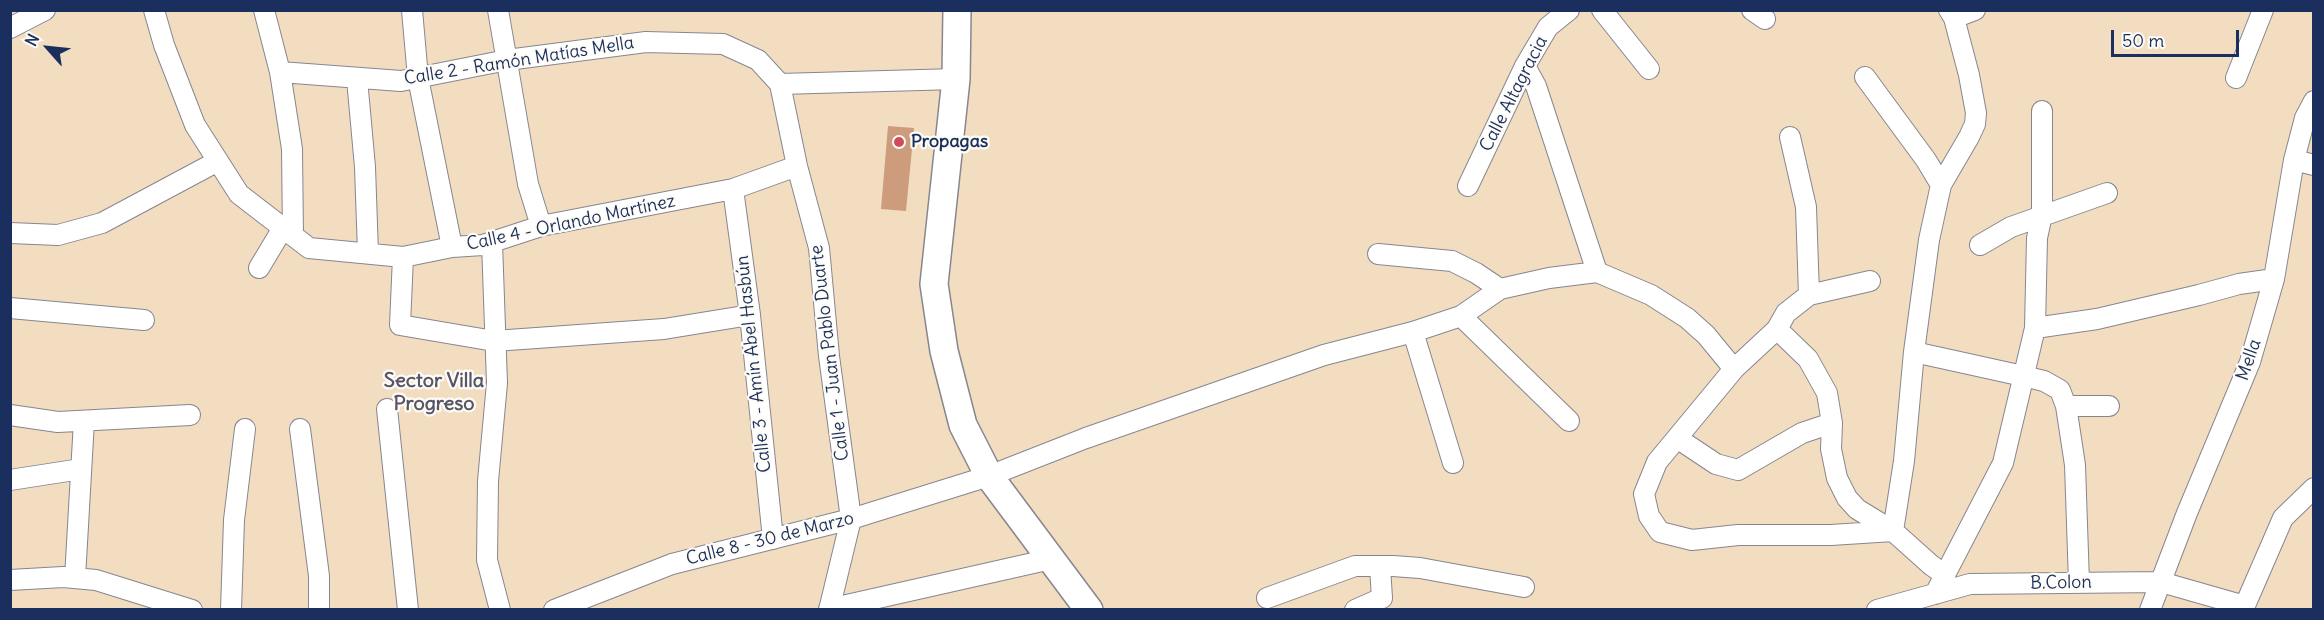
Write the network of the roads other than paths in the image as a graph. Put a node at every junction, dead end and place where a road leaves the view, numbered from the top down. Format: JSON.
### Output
{"nodes":[{"id":1,"x":45,"y":10,"type":"edge"},
{"id":2,"x":154,"y":10,"type":"edge"},
{"id":3,"x":264,"y":10,"type":"edge"},
{"id":4,"x":412,"y":10,"type":"edge"},
{"id":5,"x":498,"y":10,"type":"edge"},
{"id":6,"x":957,"y":10,"type":"edge"},
{"id":7,"x":1569,"y":10,"type":"edge"},
{"id":8,"x":1602,"y":10,"type":"edge"},
{"id":9,"x":1975,"y":10,"type":"edge"},
{"id":10,"x":2263,"y":10,"type":"edge"},
{"id":11,"x":1952,"y":14,"type":"edge"},
{"id":12,"x":10,"y":28,"type":"edge"},
{"id":13,"x":507,"y":60,"type":"junction"},
{"id":14,"x":1525,"y":66,"type":"junction"},
{"id":15,"x":1649,"y":69,"type":"dead end"},
{"id":16,"x":280,"y":72,"type":"junction"},
{"id":17,"x":1864,"y":77,"type":"dead end"},
{"id":18,"x":418,"y":78,"type":"junction"},
{"id":19,"x":2236,"y":78,"type":"dead end"},
{"id":20,"x":357,"y":79,"type":"junction"},
{"id":21,"x":956,"y":79,"type":"junction"},
{"id":22,"x":780,"y":84,"type":"junction"},
{"id":23,"x":2313,"y":101,"type":"edge"},
{"id":24,"x":2042,"y":111,"type":"dead end"},
{"id":25,"x":1791,"y":137,"type":"dead end"},
{"id":26,"x":218,"y":161,"type":"junction"},
{"id":27,"x":2304,"y":162,"type":"edge"},
{"id":28,"x":797,"y":166,"type":"junction"},
{"id":29,"x":1941,"y":185,"type":"junction"},
{"id":30,"x":1468,"y":186,"type":"dead end"},
{"id":31,"x":733,"y":189,"type":"junction"},
{"id":32,"x":2107,"y":193,"type":"dead end"},
{"id":33,"x":2042,"y":215,"type":"junction"},
{"id":34,"x":541,"y":226,"type":"junction"},
{"id":35,"x":10,"y":232,"type":"edge"},
{"id":36,"x":288,"y":232,"type":"junction"},
{"id":37,"x":492,"y":243,"type":"junction"},
{"id":38,"x":1980,"y":245,"type":"dead end"},
{"id":39,"x":452,"y":247,"type":"junction"},
{"id":40,"x":368,"y":253,"type":"junction"},
{"id":41,"x":1378,"y":254,"type":"dead end"},
{"id":42,"x":403,"y":257,"type":"junction"},
{"id":43,"x":259,"y":268,"type":"dead end"},
{"id":44,"x":1597,"y":272,"type":"junction"},
{"id":45,"x":2274,"y":279,"type":"junction"},
{"id":46,"x":1870,"y":281,"type":"dead end"},
{"id":47,"x":1500,"y":289,"type":"junction"},
{"id":48,"x":1809,"y":295,"type":"junction"},
{"id":49,"x":10,"y":308,"type":"edge"},
{"id":50,"x":750,"y":315,"type":"junction"},
{"id":51,"x":1461,"y":316,"type":"junction"},
{"id":52,"x":144,"y":320,"type":"dead end"},
{"id":53,"x":2035,"y":327,"type":"junction"},
{"id":54,"x":1778,"y":329,"type":"junction"},
{"id":55,"x":1413,"y":332,"type":"junction"},
{"id":56,"x":494,"y":341,"type":"junction"},
{"id":57,"x":1914,"y":352,"type":"junction"},
{"id":58,"x":1734,"y":369,"type":"junction"},
{"id":59,"x":2023,"y":376,"type":"junction"},
{"id":60,"x":2066,"y":406,"type":"junction"},
{"id":61,"x":2109,"y":406,"type":"dead end"},
{"id":62,"x":387,"y":409,"type":"dead end"},
{"id":63,"x":10,"y":415,"type":"edge"},
{"id":64,"x":190,"y":415,"type":"dead end"},
{"id":65,"x":84,"y":420,"type":"junction"},
{"id":66,"x":1569,"y":421,"type":"dead end"},
{"id":67,"x":1832,"y":423,"type":"junction"},
{"id":68,"x":245,"y":429,"type":"dead end"},
{"id":69,"x":300,"y":429,"type":"dead end"},
{"id":70,"x":1677,"y":438,"type":"junction"},
{"id":71,"x":1453,"y":463,"type":"dead end"},
{"id":72,"x":81,"y":469,"type":"junction"},
{"id":73,"x":989,"y":476,"type":"junction"},
{"id":74,"x":10,"y":480,"type":"edge"},
{"id":75,"x":2313,"y":488,"type":"edge"},
{"id":76,"x":851,"y":519,"type":"junction"},
{"id":77,"x":1893,"y":531,"type":"junction"},
{"id":78,"x":773,"y":539,"type":"junction"},
{"id":79,"x":1051,"y":559,"type":"junction"},
{"id":80,"x":1380,"y":567,"type":"junction"},
{"id":81,"x":1945,"y":575,"type":"junction"},
{"id":82,"x":75,"y":578,"type":"junction"},
{"id":83,"x":10,"y":579,"type":"edge"},
{"id":84,"x":2161,"y":582,"type":"junction"},
{"id":85,"x":2079,"y":583,"type":"junction"},
{"id":86,"x":1524,"y":587,"type":"dead end"},
{"id":87,"x":1935,"y":594,"type":"junction"},
{"id":88,"x":1267,"y":598,"type":"dead end"},
{"id":89,"x":1381,"y":604,"type":"edge"},
{"id":90,"x":1912,"y":605,"type":"edge"},
{"id":91,"x":2244,"y":608,"type":"edge"},
{"id":92,"x":192,"y":609,"type":"edge"},
{"id":93,"x":231,"y":609,"type":"edge"},
{"id":94,"x":319,"y":609,"type":"edge"},
{"id":95,"x":408,"y":609,"type":"edge"},
{"id":96,"x":500,"y":609,"type":"edge"},
{"id":97,"x":554,"y":609,"type":"edge"},
{"id":98,"x":829,"y":609,"type":"edge"},
{"id":99,"x":1089,"y":609,"type":"edge"},
{"id":100,"x":1355,"y":609,"type":"edge"},
{"id":101,"x":1877,"y":609,"type":"edge"},
{"id":102,"x":2150,"y":609,"type":"edge"}],
"edges":[{"from":1,"to":12,"type":"street"},
{"from":2,"to":26,"type":"street","name":"Calle 4 - Orlando Martínez"},
{"from":3,"to":16,"type":"street"},
{"from":4,"to":18,"type":"street"},
{"from":5,"to":13,"type":"street"},
{"from":6,"to":21,"type":"main road"},
{"from":7,"to":14,"type":"street","name":"Calle Altagracia"},
{"from":8,"to":15,"type":"street"},
{"from":9,"to":11,"type":"street"},
{"from":10,"to":19,"type":"street"},
{"from":11,"to":29,"type":"street"},
{"from":13,"to":18,"type":"street","name":"Calle 2 - Ramón Matías Mella"},
{"from":13,"to":22,"type":"street","name":"Calle 2 - Ramón Matías Mella"},
{"from":13,"to":34,"type":"street"},
{"from":14,"to":30,"type":"street","name":"Calle Altagracia"},
{"from":14,"to":44,"type":"street"},
{"from":16,"to":20,"type":"street","name":"Calle 2 - Ramón Matías Mella"},
{"from":16,"to":36,"type":"street"},
{"from":17,"to":29,"type":"street"},
{"from":18,"to":20,"type":"street","name":"Calle 2 - Ramón Matías Mella"},
{"from":18,"to":39,"type":"street"},
{"from":20,"to":40,"type":"street"},
{"from":21,"to":22,"type":"street"},
{"from":21,"to":73,"type":"main road"},
{"from":22,"to":28,"type":"street","name":"Calle 1 - Juan Pablo Duarte"},
{"from":23,"to":27,"type":"street","name":"Mella"},
{"from":24,"to":33,"type":"street"},
{"from":25,"to":48,"type":"street"},
{"from":26,"to":35,"type":"street"},
{"from":26,"to":36,"type":"street","name":"Calle 4 - Orlando Martínez"},
{"from":27,"to":45,"type":"street","name":"Mella"},
{"from":28,"to":31,"type":"street","name":"Calle 4 - Orlando Martínez"},
{"from":28,"to":76,"type":"street","name":"Calle 1 - Juan Pablo Duarte"},
{"from":29,"to":57,"type":"street"},
{"from":31,"to":34,"type":"street","name":"Calle 4 - Orlando Martínez"},
{"from":31,"to":50,"type":"street","name":"Calle 3 - Amín Abel Hasbún"},
{"from":32,"to":33,"type":"street"},
{"from":33,"to":38,"type":"street"},
{"from":33,"to":53,"type":"street"},
{"from":34,"to":37,"type":"street","name":"Calle 4 - Orlando Martínez"},
{"from":36,"to":40,"type":"street","name":"Calle 4 - Orlando Martínez"},
{"from":36,"to":43,"type":"street"},
{"from":37,"to":39,"type":"street","name":"Calle 4 - Orlando Martínez"},
{"from":37,"to":56,"type":"street"},
{"from":39,"to":42,"type":"street","name":"Calle 4 - Orlando Martínez"},
{"from":40,"to":42,"type":"street","name":"Calle 4 - Orlando Martínez"},
{"from":41,"to":47,"type":"street"},
{"from":42,"to":56,"type":"street"},
{"from":44,"to":47,"type":"street"},
{"from":44,"to":58,"type":"street"},
{"from":45,"to":53,"type":"street"},
{"from":45,"to":84,"type":"street","name":"Mella"},
{"from":46,"to":48,"type":"street"},
{"from":47,"to":51,"type":"street","name":"Calle 8 - 30 de Marzo"},
{"from":48,"to":54,"type":"street"},
{"from":49,"to":52,"type":"street"},
{"from":50,"to":56,"type":"street"},
{"from":50,"to":78,"type":"street","name":"Calle 3 - Amín Abel Hasbún"},
{"from":51,"to":55,"type":"street","name":"Calle 8 - 30 de Marzo"},
{"from":51,"to":66,"type":"street"},
{"from":53,"to":59,"type":"street"},
{"from":54,"to":58,"type":"street"},
{"from":54,"to":67,"type":"street"},
{"from":55,"to":71,"type":"street"},
{"from":55,"to":73,"type":"street","name":"Calle 8 - 30 de Marzo"},
{"from":56,"to":96,"type":"street"},
{"from":57,"to":59,"type":"street"},
{"from":57,"to":77,"type":"street"},
{"from":58,"to":70,"type":"street"},
{"from":59,"to":60,"type":"street"},
{"from":59,"to":81,"type":"street"},
{"from":60,"to":61,"type":"street"},
{"from":60,"to":85,"type":"street"},
{"from":62,"to":95,"type":"street"},
{"from":63,"to":65,"type":"street"},
{"from":64,"to":65,"type":"street"},
{"from":65,"to":72,"type":"street"},
{"from":67,"to":70,"type":"street"},
{"from":67,"to":77,"type":"street"},
{"from":68,"to":93,"type":"street"},
{"from":69,"to":94,"type":"street"},
{"from":70,"to":77,"type":"street"},
{"from":72,"to":74,"type":"street"},
{"from":72,"to":82,"type":"street"},
{"from":73,"to":76,"type":"street","name":"Calle 8 - 30 de Marzo"},
{"from":73,"to":79,"type":"main road"},
{"from":75,"to":91,"type":"street"},
{"from":76,"to":78,"type":"street","name":"Calle 8 - 30 de Marzo"},
{"from":76,"to":98,"type":"street"},
{"from":77,"to":81,"type":"street"},
{"from":78,"to":97,"type":"street","name":"Calle 8 - 30 de Marzo"},
{"from":79,"to":98,"type":"street"},
{"from":79,"to":99,"type":"main road"},
{"from":80,"to":86,"type":"street"},
{"from":80,"to":88,"type":"street"},
{"from":80,"to":89,"type":"street"},
{"from":81,"to":87,"type":"street"},
{"from":82,"to":83,"type":"street"},
{"from":82,"to":92,"type":"street"},
{"from":84,"to":85,"type":"street","name":"B.Colon"},
{"from":84,"to":91,"type":"street","name":"B.Colon"},
{"from":84,"to":102,"type":"street","name":"Mella"},
{"from":85,"to":87,"type":"street","name":"B.Colon"},
{"from":87,"to":90,"type":"street","name":"B.Colon"},
{"from":89,"to":100,"type":"street"},
{"from":90,"to":101,"type":"street","name":"B.Colon"}]}
